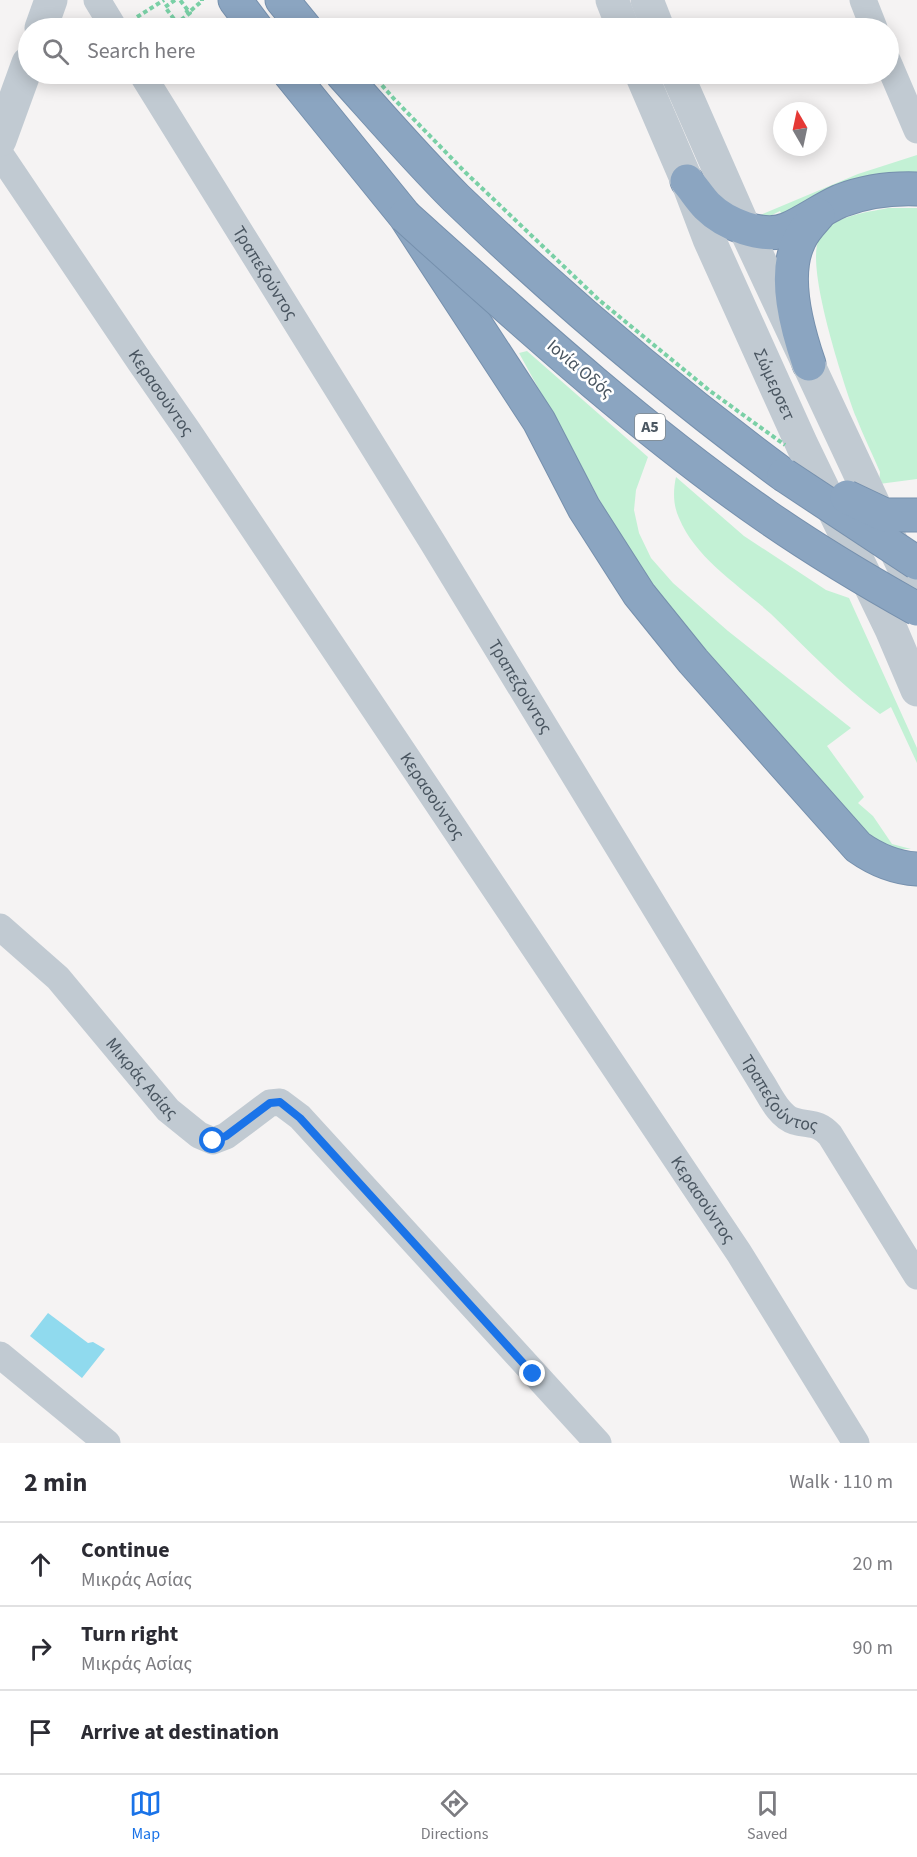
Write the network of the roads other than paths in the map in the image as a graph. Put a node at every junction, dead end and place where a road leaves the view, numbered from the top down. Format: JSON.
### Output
{"nodes":[{"id":1,"x":51,"y":0,"type":"edge"},
{"id":2,"x":96,"y":0,"type":"edge"},
{"id":3,"x":235,"y":0,"type":"edge"},
{"id":4,"x":282,"y":0,"type":"edge"},
{"id":5,"x":612,"y":0,"type":"edge"},
{"id":6,"x":647,"y":0,"type":"edge"},
{"id":7,"x":862,"y":0,"type":"edge"},
{"id":8,"x":45,"y":18,"type":"edge"},
{"id":9,"x":113,"y":18,"type":"edge"},
{"id":10,"x":248,"y":18,"type":"edge"},
{"id":11,"x":296,"y":18,"type":"edge"},
{"id":12,"x":619,"y":18,"type":"edge"},
{"id":13,"x":654,"y":18,"type":"edge"},
{"id":14,"x":870,"y":18,"type":"edge"},
{"id":15,"x":20,"y":84,"type":"edge"},
{"id":16,"x":148,"y":84,"type":"edge"},
{"id":17,"x":298,"y":84,"type":"edge"},
{"id":18,"x":351,"y":84,"type":"edge"},
{"id":19,"x":645,"y":84,"type":"edge"},
{"id":20,"x":681,"y":84,"type":"edge"},
{"id":21,"x":897,"y":84,"type":"edge"},
{"id":22,"x":917,"y":130,"type":"edge"},
{"id":23,"x":0,"y":140,"type":"edge"},
{"id":24,"x":0,"y":154,"type":"edge"},
{"id":25,"x":687,"y":181,"type":"junction"},
{"id":26,"x":917,"y":189,"type":"edge"},
{"id":27,"x":818,"y":214,"type":"junction"},
{"id":28,"x":405,"y":216,"type":"junction"},
{"id":29,"x":745,"y":229,"type":"junction"},
{"id":30,"x":809,"y":364,"type":"junction"},
{"id":31,"x":787,"y":462,"type":"junction"},
{"id":32,"x":917,"y":515,"type":"edge"},
{"id":33,"x":917,"y":562,"type":"edge"},
{"id":34,"x":917,"y":596,"type":"edge"},
{"id":35,"x":917,"y":609,"type":"edge"},
{"id":36,"x":917,"y":690,"type":"edge"},
{"id":37,"x":917,"y":869,"type":"edge"},
{"id":38,"x":0,"y":927,"type":"edge"},
{"id":39,"x":917,"y":1276,"type":"edge"},
{"id":40,"x":0,"y":1355,"type":"edge"},
{"id":41,"x":107,"y":1443,"type":"edge"},
{"id":42,"x":598,"y":1443,"type":"edge"},
{"id":43,"x":856,"y":1443,"type":"edge"}],
"edges":[{"from":1,"to":8,"type":"street"},
{"from":2,"to":9,"type":"street"},
{"from":3,"to":10,"type":"highway"},
{"from":4,"to":11,"type":"highway"},
{"from":5,"to":12,"type":"street"},
{"from":6,"to":13,"type":"street"},
{"from":7,"to":14,"type":"street"},
{"from":15,"to":23,"type":"street"},
{"from":16,"to":39,"type":"street","name":"Τραπεζούντος"},
{"from":17,"to":28,"type":"highway","name":"Ιονία Οδός","number":"Α5"},
{"from":18,"to":31,"type":"highway","number":"Α5"},
{"from":19,"to":25,"type":"street","name":"Σώμερσετ"},
{"from":20,"to":29,"type":"street"},
{"from":21,"to":22,"type":"street"},
{"from":24,"to":43,"type":"street","name":"Κερασούντος"},
{"from":25,"to":29,"type":"highway"},
{"from":25,"to":36,"type":"street","name":"Σώμερσετ"},
{"from":26,"to":27,"type":"highway"},
{"from":27,"to":29,"type":"highway"},
{"from":27,"to":30,"type":"highway"},
{"from":28,"to":35,"type":"highway","name":"Ιονία Οδός","number":"Α5","bridge":true},
{"from":28,"to":37,"type":"highway","bridge":true},
{"from":29,"to":30,"type":"street"},
{"from":30,"to":34,"type":"street"},
{"from":31,"to":32,"type":"highway","bridge":true},
{"from":31,"to":33,"type":"highway","number":"Α5","bridge":true},
{"from":38,"to":42,"type":"street","name":"Μικράς Ασίας"},
{"from":40,"to":41,"type":"street"}]}
